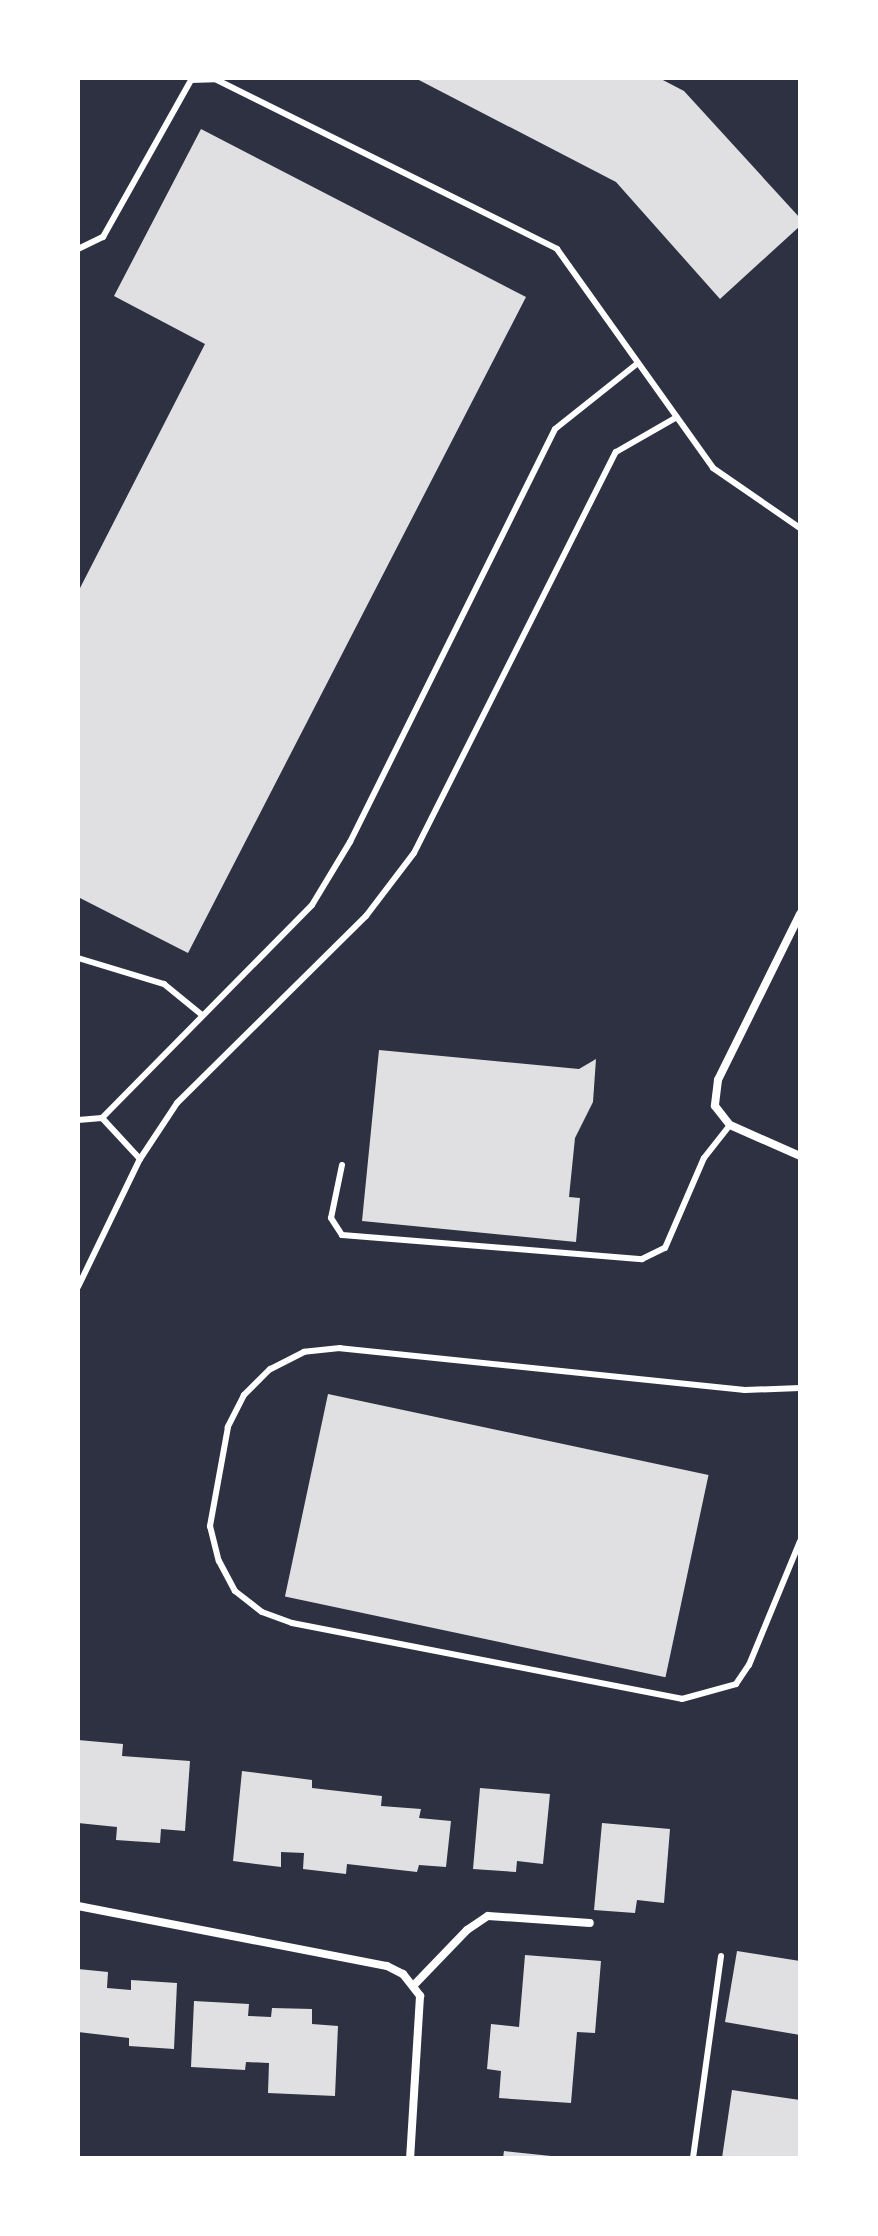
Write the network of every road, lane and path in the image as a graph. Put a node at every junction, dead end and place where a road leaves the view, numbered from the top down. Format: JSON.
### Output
{"nodes":[{"id":1,"x":78,"y":249,"type":"edge"},
{"id":2,"x":638,"y":363,"type":"junction"},
{"id":3,"x":677,"y":417,"type":"junction"},
{"id":4,"x":800,"y":528,"type":"edge"},
{"id":5,"x":800,"y":914,"type":"edge"},
{"id":6,"x":78,"y":958,"type":"edge"},
{"id":7,"x":202,"y":1015,"type":"junction"},
{"id":8,"x":102,"y":1118,"type":"junction"},
{"id":9,"x":78,"y":1120,"type":"edge"},
{"id":10,"x":730,"y":1125,"type":"junction"},
{"id":11,"x":800,"y":1156,"type":"edge"},
{"id":12,"x":140,"y":1159,"type":"junction"},
{"id":13,"x":342,"y":1165,"type":"dead end"},
{"id":14,"x":78,"y":1287,"type":"edge"},
{"id":15,"x":800,"y":1388,"type":"edge"},
{"id":16,"x":800,"y":1541,"type":"edge"},
{"id":17,"x":78,"y":1906,"type":"edge"},
{"id":18,"x":590,"y":1923,"type":"dead end"},
{"id":19,"x":721,"y":1956,"type":"dead end"},
{"id":20,"x":415,"y":1984,"type":"junction"},
{"id":21,"x":410,"y":2158,"type":"edge"},
{"id":22,"x":693,"y":2158,"type":"edge"}],
"edges":[{"from":1,"to":2,"type":"lane"},
{"from":2,"to":3,"type":"lane"},
{"from":2,"to":7,"type":"lane"},
{"from":3,"to":4,"type":"lane"},
{"from":3,"to":12,"type":"lane"},
{"from":5,"to":10,"type":"street"},
{"from":6,"to":7,"type":"lane"},
{"from":7,"to":8,"type":"lane"},
{"from":8,"to":9,"type":"lane"},
{"from":8,"to":12,"type":"lane"},
{"from":10,"to":11,"type":"street"},
{"from":10,"to":13,"type":"lane"},
{"from":12,"to":14,"type":"lane"},
{"from":15,"to":16,"type":"lane"},
{"from":17,"to":20,"type":"street"},
{"from":18,"to":20,"type":"street"},
{"from":19,"to":22,"type":"lane"},
{"from":20,"to":21,"type":"street"}]}
